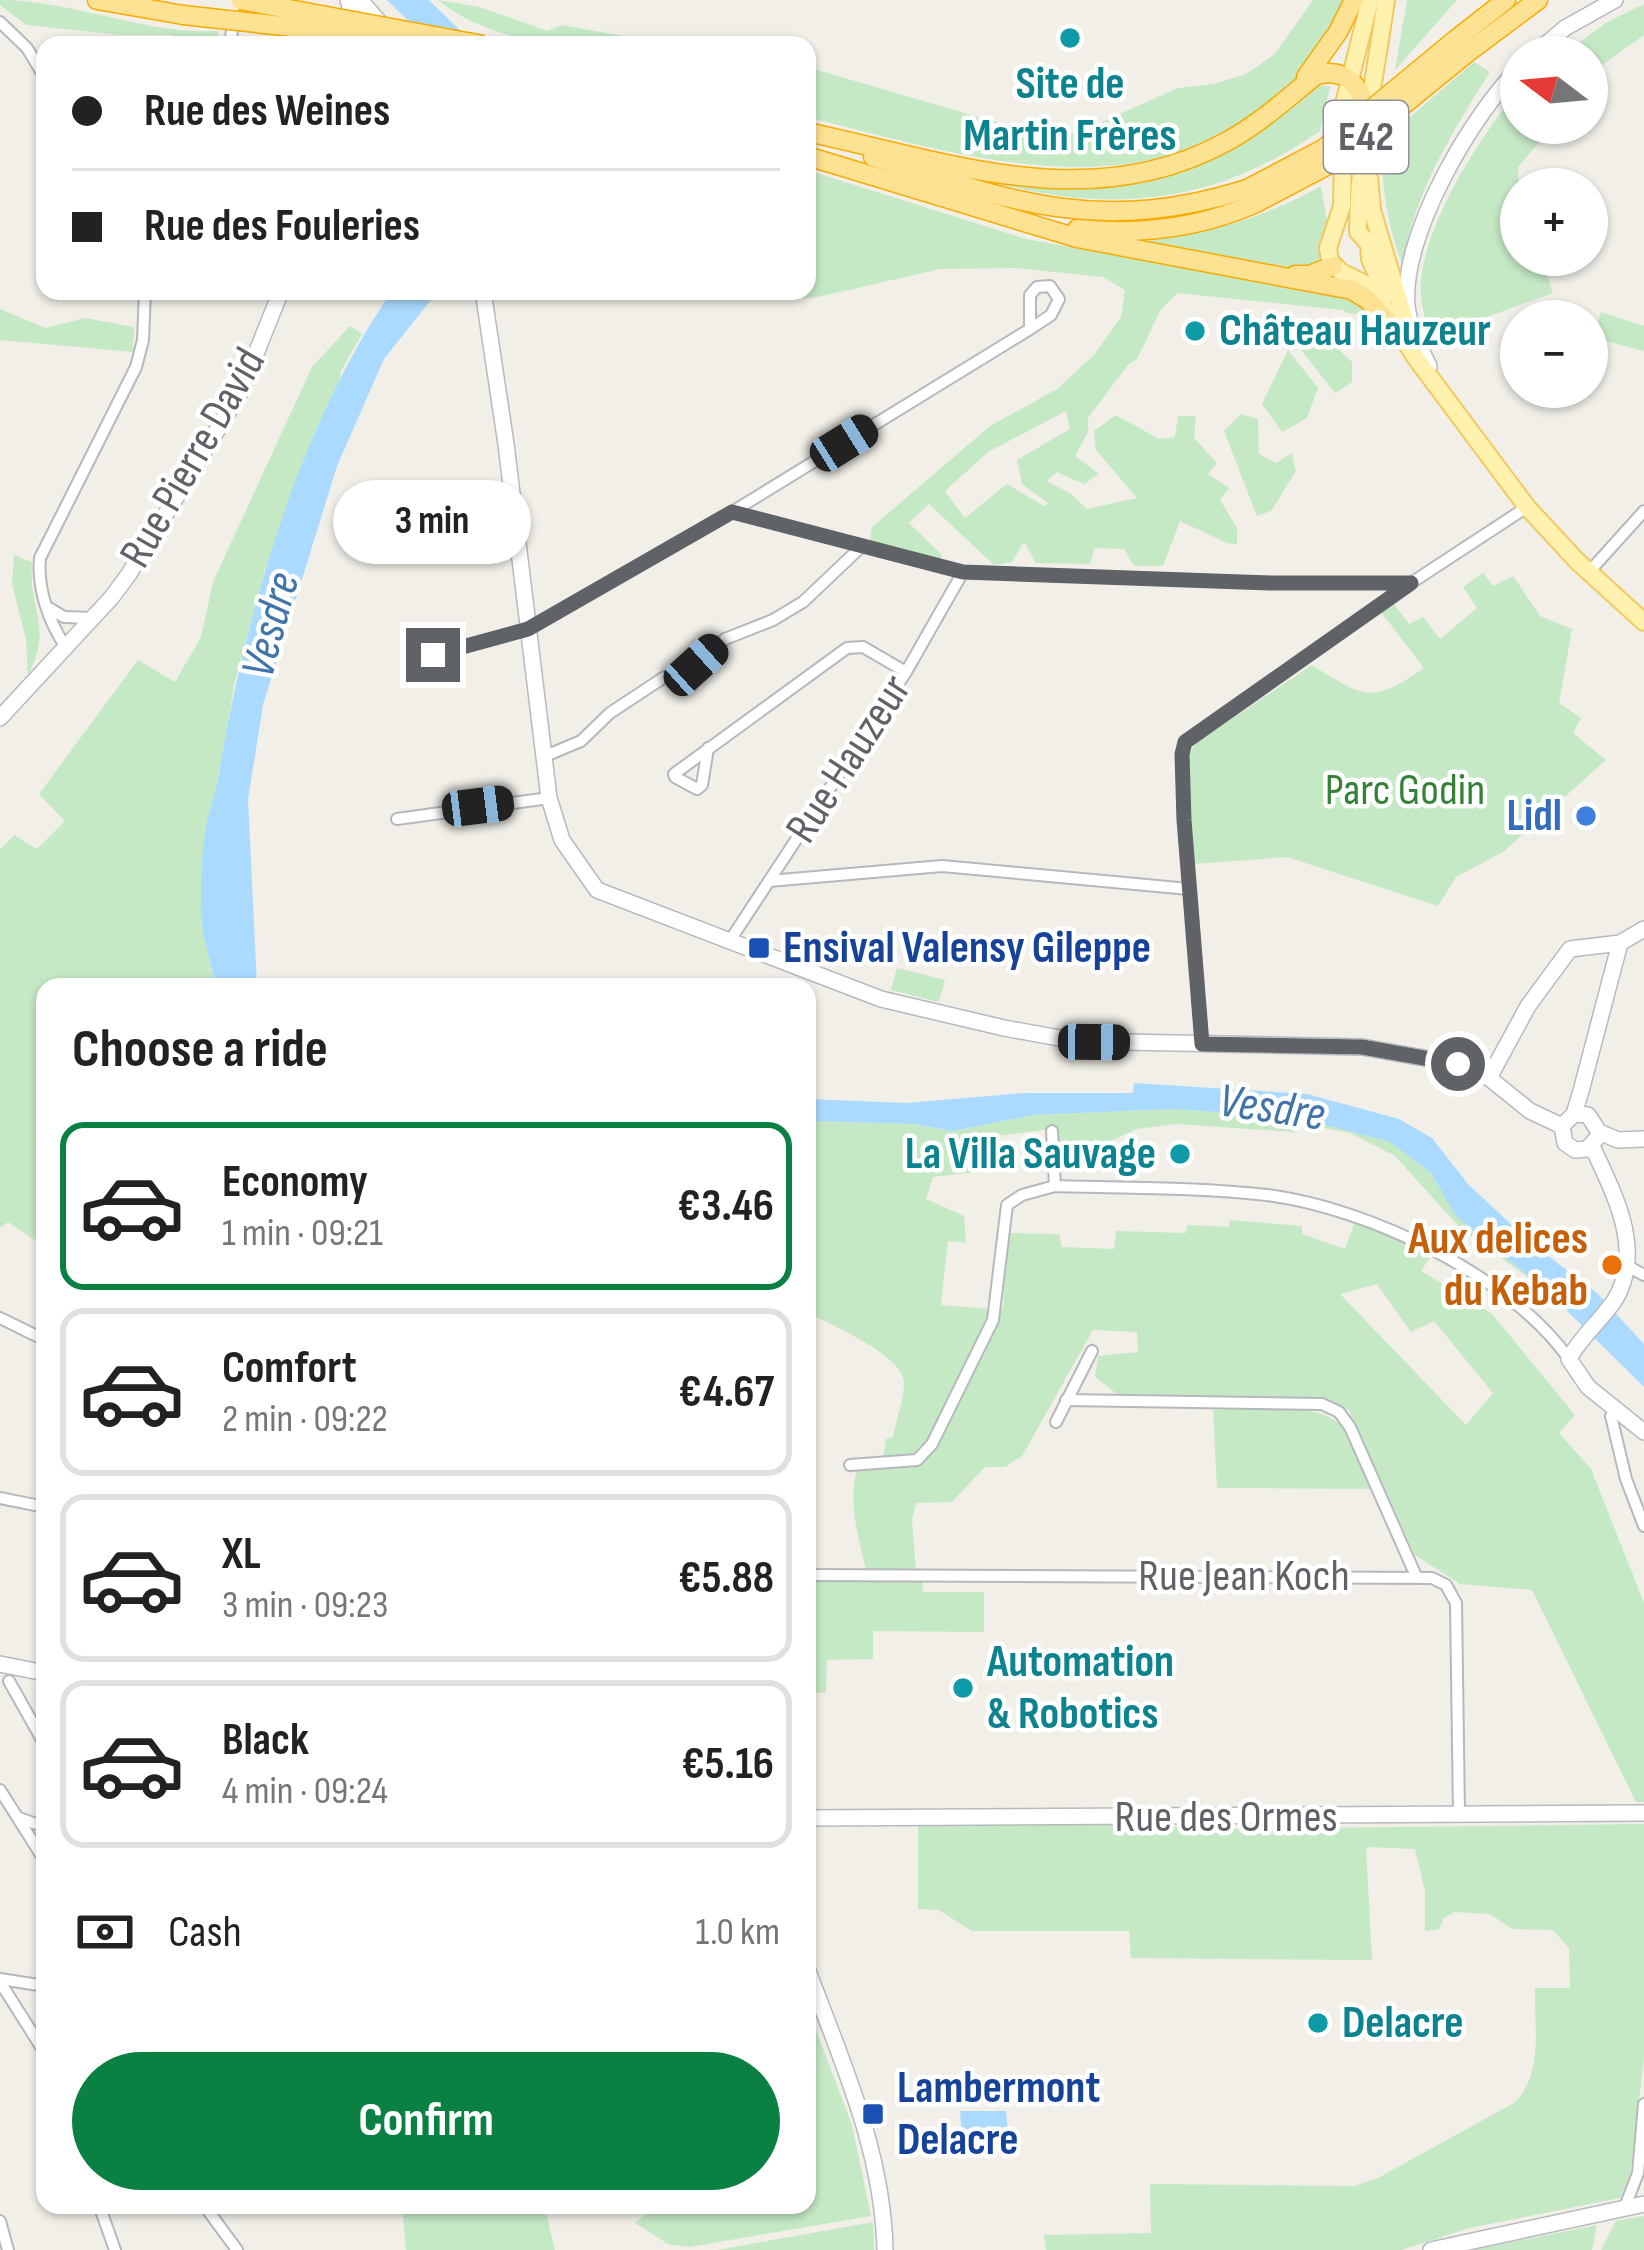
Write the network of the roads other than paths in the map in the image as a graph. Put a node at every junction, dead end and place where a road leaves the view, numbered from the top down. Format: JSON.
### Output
{"nodes":[{"id":1,"x":98,"y":0,"type":"edge"},
{"id":2,"x":240,"y":0,"type":"edge"},
{"id":3,"x":348,"y":0,"type":"edge"},
{"id":4,"x":360,"y":0,"type":"edge"},
{"id":5,"x":1354,"y":0,"type":"edge"},
{"id":6,"x":1370,"y":0,"type":"edge"},
{"id":7,"x":1386,"y":0,"type":"edge"},
{"id":8,"x":1506,"y":0,"type":"edge"},
{"id":9,"x":1538,"y":0,"type":"edge"},
{"id":10,"x":1615,"y":0,"type":"edge"},
{"id":11,"x":0,"y":22,"type":"edge"},
{"id":12,"x":232,"y":30,"type":"dead end"},
{"id":13,"x":231,"y":36,"type":"edge"},
{"id":14,"x":347,"y":36,"type":"edge"},
{"id":15,"x":361,"y":36,"type":"edge"},
{"id":16,"x":390,"y":36,"type":"edge"},
{"id":17,"x":434,"y":36,"type":"edge"},
{"id":18,"x":1556,"y":36,"type":"edge"},
{"id":19,"x":1461,"y":46,"type":"junction"},
{"id":20,"x":36,"y":63,"type":"edge"},
{"id":21,"x":1349,"y":78,"type":"junction"},
{"id":22,"x":1500,"y":89,"type":"edge"},
{"id":23,"x":1296,"y":91,"type":"junction"},
{"id":24,"x":1374,"y":99,"type":"junction"},
{"id":25,"x":1369,"y":119,"type":"junction"},
{"id":26,"x":816,"y":136,"type":"edge"},
{"id":27,"x":816,"y":137,"type":"edge"},
{"id":28,"x":816,"y":159,"type":"edge"},
{"id":29,"x":1251,"y":197,"type":"junction"},
{"id":30,"x":1036,"y":226,"type":"junction"},
{"id":31,"x":1358,"y":232,"type":"junction"},
{"id":32,"x":1335,"y":236,"type":"junction"},
{"id":33,"x":1370,"y":259,"type":"junction"},
{"id":34,"x":1242,"y":270,"type":"junction"},
{"id":35,"x":1341,"y":270,"type":"junction"},
{"id":36,"x":144,"y":300,"type":"edge"},
{"id":37,"x":277,"y":300,"type":"edge"},
{"id":38,"x":484,"y":300,"type":"edge"},
{"id":39,"x":1030,"y":329,"type":"dead end"},
{"id":40,"x":1404,"y":333,"type":"junction"},
{"id":41,"x":1430,"y":366,"type":"junction"},
{"id":42,"x":1451,"y":404,"type":"junction"},
{"id":43,"x":1527,"y":507,"type":"junction"},
{"id":44,"x":1644,"y":511,"type":"edge"},
{"id":45,"x":732,"y":512,"type":"junction"},
{"id":46,"x":861,"y":547,"type":"junction"},
{"id":47,"x":963,"y":572,"type":"junction"},
{"id":48,"x":1589,"y":572,"type":"junction"},
{"id":49,"x":1411,"y":583,"type":"junction"},
{"id":50,"x":49,"y":608,"type":"junction"},
{"id":51,"x":93,"y":619,"type":"junction"},
{"id":52,"x":1644,"y":622,"type":"edge"},
{"id":53,"x":528,"y":629,"type":"junction"},
{"id":54,"x":67,"y":647,"type":"junction"},
{"id":55,"x":433,"y":655,"type":"dead end"},
{"id":56,"x":906,"y":672,"type":"junction"},
{"id":57,"x":0,"y":718,"type":"edge"},
{"id":58,"x":708,"y":748,"type":"dead end"},
{"id":59,"x":543,"y":757,"type":"junction"},
{"id":60,"x":548,"y":798,"type":"junction"},
{"id":61,"x":397,"y":819,"type":"dead end"},
{"id":62,"x":770,"y":881,"type":"junction"},
{"id":63,"x":1189,"y":889,"type":"junction"},
{"id":64,"x":1644,"y":929,"type":"edge"},
{"id":65,"x":729,"y":942,"type":"junction"},
{"id":66,"x":1620,"y":943,"type":"junction"},
{"id":67,"x":1202,"y":1044,"type":"junction"},
{"id":68,"x":1489,"y":1078,"type":"junction"},
{"id":69,"x":1568,"y":1120,"type":"junction"},
{"id":70,"x":1052,"y":1131,"type":"dead end"},
{"id":71,"x":1595,"y":1139,"type":"junction"},
{"id":72,"x":1644,"y":1139,"type":"edge"},
{"id":73,"x":1055,"y":1186,"type":"junction"},
{"id":74,"x":1636,"y":1239,"type":"edge"},
{"id":75,"x":1637,"y":1272,"type":"edge"},
{"id":76,"x":0,"y":1318,"type":"edge"},
{"id":77,"x":36,"y":1336,"type":"edge"},
{"id":78,"x":1092,"y":1351,"type":"dead end"},
{"id":79,"x":1572,"y":1353,"type":"junction"},
{"id":80,"x":1066,"y":1400,"type":"junction"},
{"id":81,"x":1611,"y":1416,"type":"dead end"},
{"id":82,"x":1056,"y":1422,"type":"dead end"},
{"id":83,"x":1644,"y":1432,"type":"edge"},
{"id":84,"x":850,"y":1465,"type":"dead end"},
{"id":85,"x":0,"y":1498,"type":"edge"},
{"id":86,"x":36,"y":1506,"type":"edge"},
{"id":87,"x":1644,"y":1526,"type":"edge"},
{"id":88,"x":816,"y":1575,"type":"edge"},
{"id":89,"x":1416,"y":1576,"type":"junction"},
{"id":90,"x":0,"y":1664,"type":"edge"},
{"id":91,"x":36,"y":1671,"type":"edge"},
{"id":92,"x":9,"y":1681,"type":"dead end"},
{"id":93,"x":36,"y":1729,"type":"edge"},
{"id":94,"x":0,"y":1790,"type":"edge"},
{"id":95,"x":1644,"y":1813,"type":"edge"},
{"id":96,"x":1459,"y":1814,"type":"junction"},
{"id":97,"x":816,"y":1818,"type":"edge"},
{"id":98,"x":19,"y":1819,"type":"junction"},
{"id":99,"x":36,"y":1824,"type":"edge"},
{"id":100,"x":36,"y":1846,"type":"edge"},
{"id":101,"x":0,"y":1981,"type":"edge"},
{"id":102,"x":36,"y":1985,"type":"edge"},
{"id":103,"x":816,"y":1993,"type":"edge"},
{"id":104,"x":36,"y":2039,"type":"edge"},
{"id":105,"x":1644,"y":2104,"type":"edge"},
{"id":106,"x":1644,"y":2204,"type":"edge"},
{"id":107,"x":1624,"y":2209,"type":"junction"},
{"id":108,"x":102,"y":2214,"type":"edge"},
{"id":109,"x":211,"y":2214,"type":"edge"},
{"id":110,"x":0,"y":2221,"type":"edge"},
{"id":111,"x":8,"y":2250,"type":"edge"},
{"id":112,"x":115,"y":2250,"type":"edge"},
{"id":113,"x":237,"y":2250,"type":"edge"},
{"id":114,"x":885,"y":2250,"type":"edge"},
{"id":115,"x":1431,"y":2250,"type":"edge"}],
"edges":[{"from":1,"to":14,"type":"highway","bridge":true},
{"from":2,"to":17,"type":"highway","bridge":true},
{"from":3,"to":15,"type":"street"},
{"from":4,"to":16,"type":"street"},
{"from":5,"to":23,"type":"highway"},
{"from":6,"to":21,"type":"main road"},
{"from":7,"to":24,"type":"main road"},
{"from":8,"to":19,"type":"highway","number":"E42"},
{"from":9,"to":19,"type":"highway","number":"E42"},
{"from":10,"to":18,"type":"street"},
{"from":11,"to":20,"type":"street"},
{"from":12,"to":13,"type":"street"},
{"from":19,"to":29,"type":"highway","number":"E42","bridge":true},
{"from":21,"to":23,"type":"highway"},
{"from":21,"to":25,"type":"highway"},
{"from":21,"to":32,"type":"main road"},
{"from":22,"to":41,"type":"street"},
{"from":23,"to":26,"type":"highway"},
{"from":24,"to":25,"type":"main road"},
{"from":24,"to":40,"type":"main road"},
{"from":25,"to":31,"type":"main road"},
{"from":27,"to":29,"type":"highway","number":"E42"},
{"from":28,"to":30,"type":"highway","number":"E42"},
{"from":29,"to":30,"type":"highway","number":"E42"},
{"from":30,"to":34,"type":"highway"},
{"from":31,"to":32,"type":"main road"},
{"from":31,"to":33,"type":"main road"},
{"from":32,"to":35,"type":"main road"},
{"from":33,"to":35,"type":"main road"},
{"from":33,"to":40,"type":"main road"},
{"from":34,"to":35,"type":"highway"},
{"from":34,"to":40,"type":"highway"},
{"from":35,"to":40,"type":"main road"},
{"from":36,"to":50,"type":"street","name":"Rue Pierre David"},
{"from":37,"to":51,"type":"street","name":"Rue Pierre David"},
{"from":38,"to":53,"type":"street"},
{"from":39,"to":45,"type":"street"},
{"from":40,"to":41,"type":"main road"},
{"from":40,"to":42,"type":"main road"},
{"from":41,"to":42,"type":"main road"},
{"from":42,"to":43,"type":"main road"},
{"from":43,"to":48,"type":"main road"},
{"from":43,"to":49,"type":"street"},
{"from":44,"to":48,"type":"street"},
{"from":45,"to":46,"type":"street"},
{"from":45,"to":53,"type":"street"},
{"from":46,"to":47,"type":"street"},
{"from":46,"to":59,"type":"street"},
{"from":47,"to":49,"type":"street"},
{"from":47,"to":56,"type":"street","name":"Rue Hauzeur"},
{"from":48,"to":52,"type":"main road"},
{"from":49,"to":63,"type":"street"},
{"from":50,"to":51,"type":"street","name":"Rue Pierre David"},
{"from":50,"to":54,"type":"street","name":"Rue Pierre David"},
{"from":51,"to":54,"type":"street","name":"Rue Pierre David"},
{"from":53,"to":55,"type":"street"},
{"from":53,"to":59,"type":"street"},
{"from":54,"to":57,"type":"street","name":"Rue Pierre David"},
{"from":56,"to":58,"type":"street"},
{"from":56,"to":62,"type":"street","name":"Rue Hauzeur"},
{"from":59,"to":60,"type":"street"},
{"from":60,"to":61,"type":"street"},
{"from":60,"to":65,"type":"street"},
{"from":62,"to":63,"type":"street"},
{"from":62,"to":65,"type":"street","name":"Rue Hauzeur"},
{"from":63,"to":67,"type":"street"},
{"from":64,"to":66,"type":"street"},
{"from":65,"to":67,"type":"street"},
{"from":66,"to":68,"type":"street"},
{"from":66,"to":69,"type":"street"},
{"from":67,"to":68,"type":"street"},
{"from":68,"to":69,"type":"street"},
{"from":69,"to":71,"type":"street"},
{"from":69,"to":71,"type":"street"},
{"from":70,"to":73,"type":"street"},
{"from":71,"to":72,"type":"street"},
{"from":71,"to":74,"type":"street"},
{"from":73,"to":79,"type":"street"},
{"from":73,"to":84,"type":"street"},
{"from":74,"to":75,"type":"street"},
{"from":75,"to":79,"type":"street"},
{"from":76,"to":77,"type":"street"},
{"from":78,"to":80,"type":"street"},
{"from":79,"to":83,"type":"street"},
{"from":80,"to":82,"type":"street"},
{"from":80,"to":89,"type":"street"},
{"from":81,"to":87,"type":"street"},
{"from":85,"to":86,"type":"street"},
{"from":88,"to":89,"type":"street","name":"Rue Jean Koch"},
{"from":89,"to":96,"type":"street","name":"Rue Jean Koch"},
{"from":90,"to":91,"type":"street"},
{"from":92,"to":93,"type":"street"},
{"from":94,"to":98,"type":"street"},
{"from":95,"to":96,"type":"street","name":"Rue des Ormes"},
{"from":96,"to":97,"type":"street","name":"Rue des Ormes"},
{"from":98,"to":99,"type":"street"},
{"from":98,"to":100,"type":"street"},
{"from":101,"to":102,"type":"street"},
{"from":101,"to":104,"type":"street"},
{"from":103,"to":114,"type":"street"},
{"from":105,"to":107,"type":"street"},
{"from":106,"to":107,"type":"street"},
{"from":107,"to":115,"type":"street"},
{"from":108,"to":112,"type":"street"},
{"from":109,"to":113,"type":"street"},
{"from":110,"to":111,"type":"street"}]}
